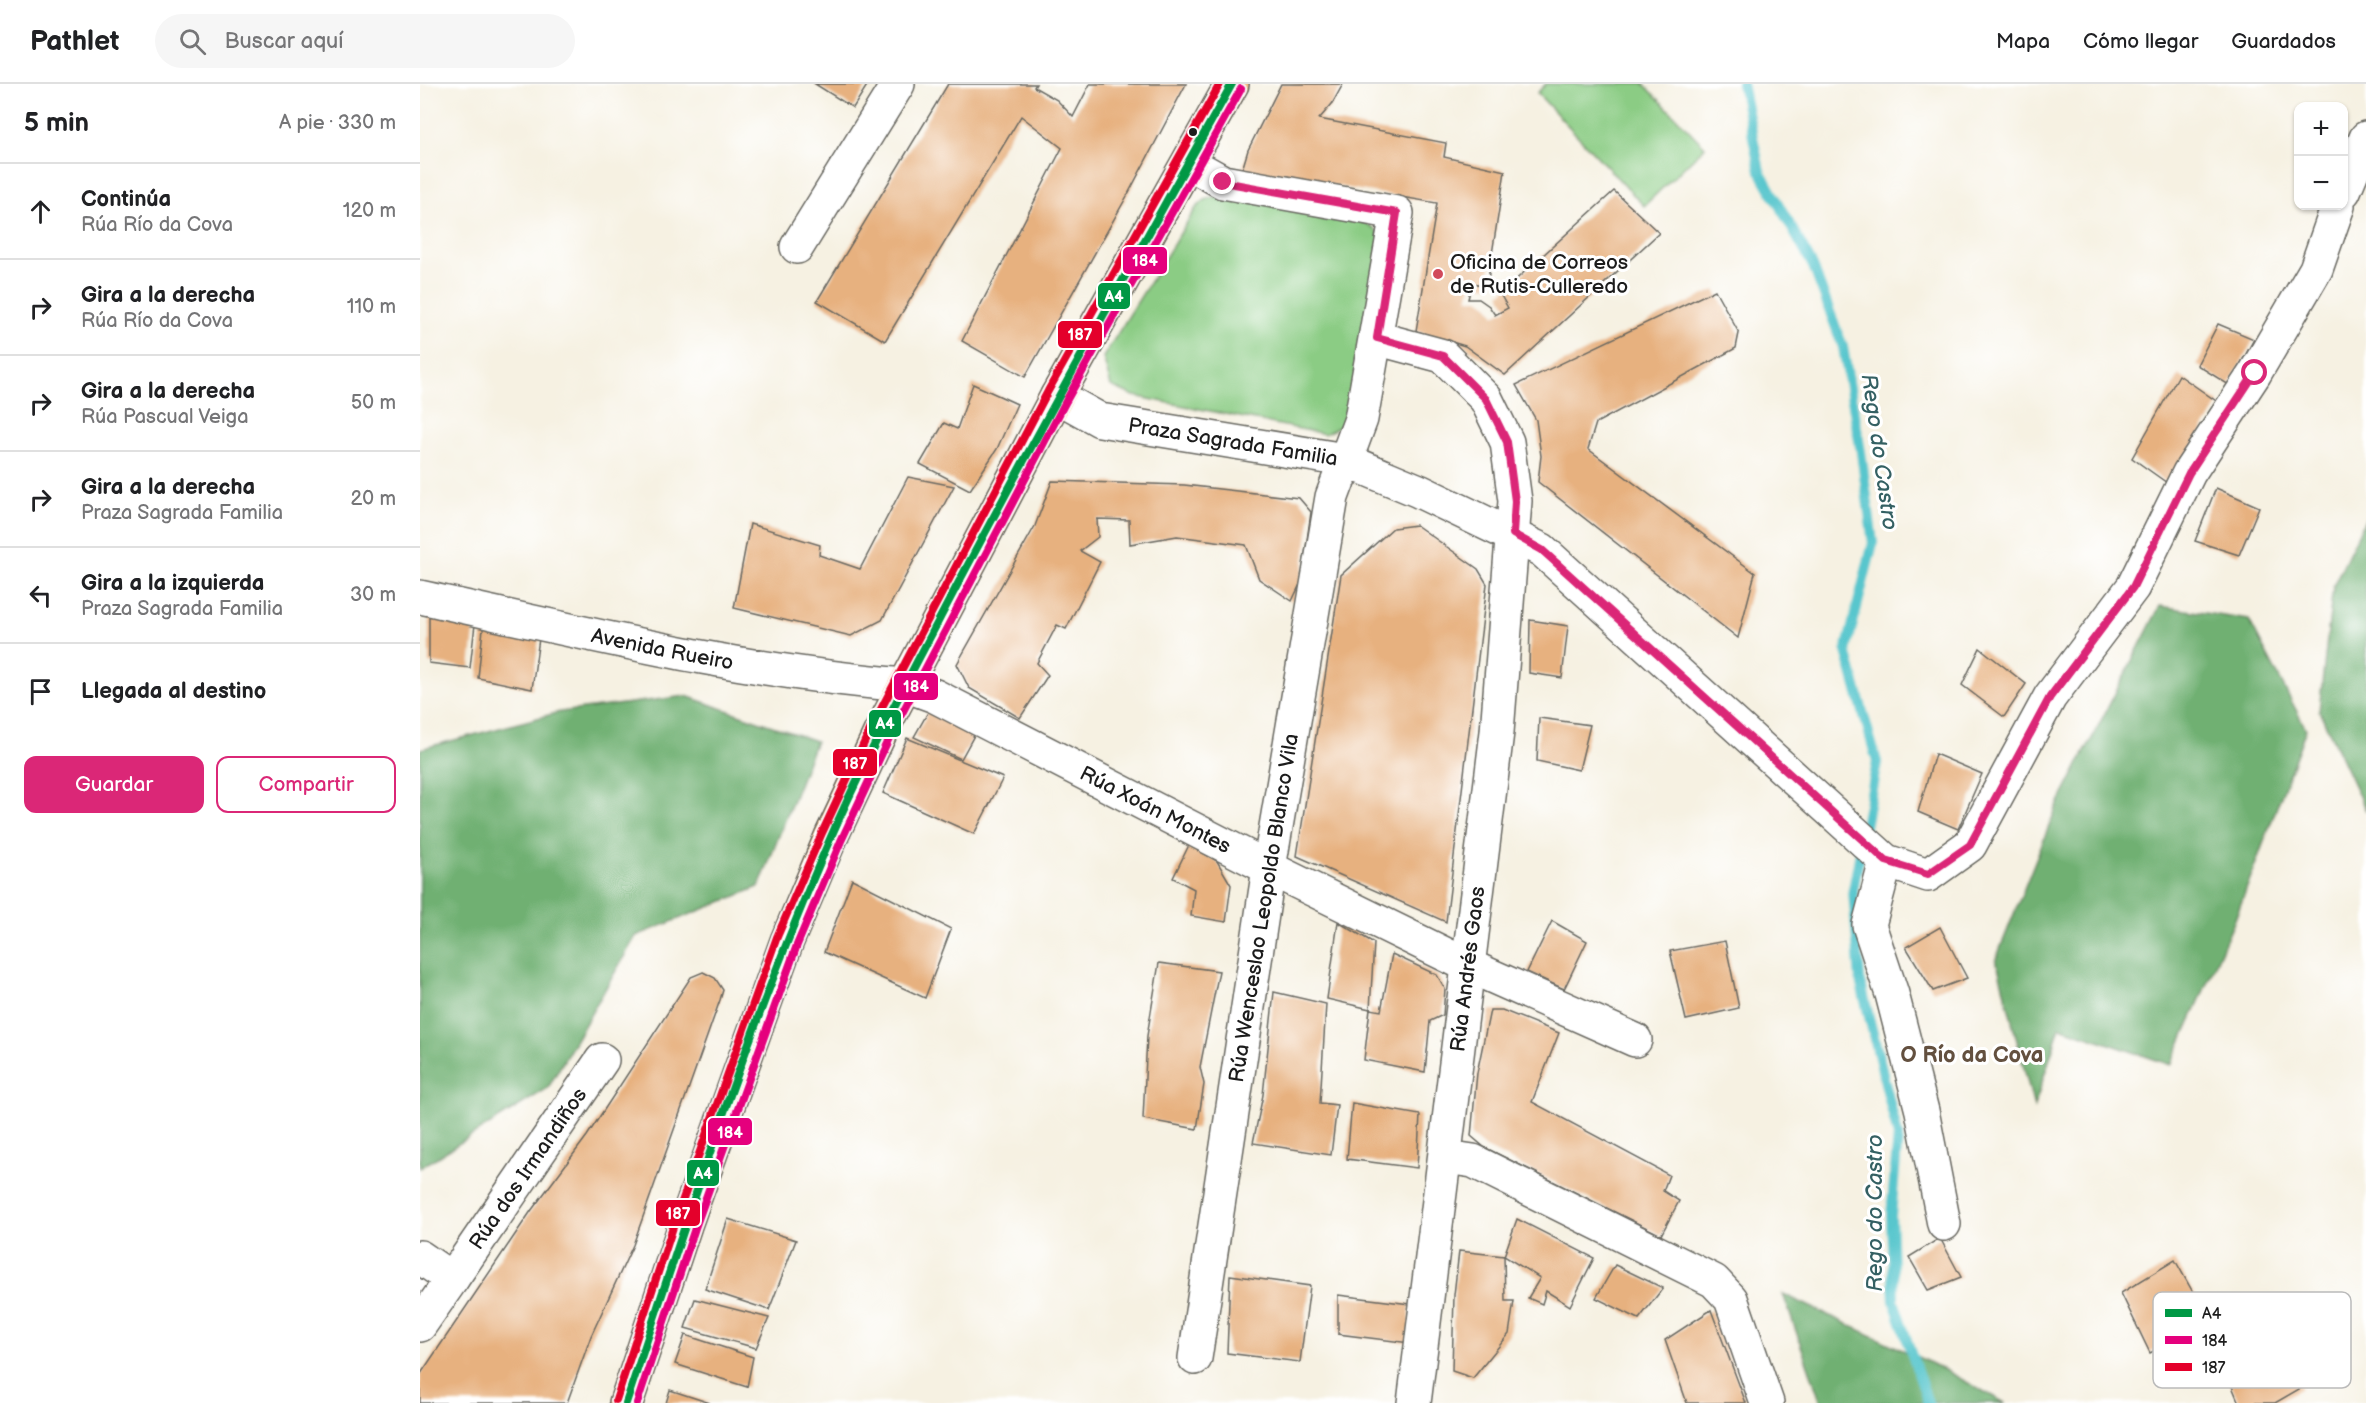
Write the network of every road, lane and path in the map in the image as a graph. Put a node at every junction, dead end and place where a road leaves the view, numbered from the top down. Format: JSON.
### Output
{"nodes":[{"id":1,"x":898,"y":84,"type":"edge"},
{"id":2,"x":1232,"y":84,"type":"edge"},
{"id":3,"x":2366,"y":138,"type":"edge"},
{"id":4,"x":1189,"y":163,"type":"junction"},
{"id":5,"x":2348,"y":179,"type":"edge"},
{"id":6,"x":2337,"y":210,"type":"edge"},
{"id":7,"x":797,"y":247,"type":"dead end"},
{"id":8,"x":1377,"y":338,"type":"junction"},
{"id":9,"x":1057,"y":396,"type":"junction"},
{"id":10,"x":1345,"y":460,"type":"junction"},
{"id":11,"x":1513,"y":534,"type":"junction"},
{"id":12,"x":420,"y":597,"type":"edge"},
{"id":13,"x":905,"y":685,"type":"junction"},
{"id":14,"x":1886,"y":861,"type":"junction"},
{"id":15,"x":1269,"y":868,"type":"junction"},
{"id":16,"x":1469,"y":966,"type":"junction"},
{"id":17,"x":1635,"y":1040,"type":"dead end"},
{"id":18,"x":602,"y":1060,"type":"dead end"},
{"id":19,"x":1446,"y":1157,"type":"junction"},
{"id":20,"x":1944,"y":1224,"type":"dead end"},
{"id":21,"x":420,"y":1257,"type":"edge"},
{"id":22,"x":452,"y":1279,"type":"junction"},
{"id":23,"x":420,"y":1325,"type":"edge"},
{"id":24,"x":1195,"y":1358,"type":"dead end"},
{"id":25,"x":626,"y":1403,"type":"edge"},
{"id":26,"x":1414,"y":1403,"type":"edge"},
{"id":27,"x":1767,"y":1403,"type":"edge"}],
"edges":[{"from":1,"to":7,"type":"street"},
{"from":2,"to":4,"type":"highway"},
{"from":3,"to":5,"type":"street"},
{"from":4,"to":8,"type":"street","name":"Praza Sagrada Familia"},
{"from":4,"to":9,"type":"highway"},
{"from":6,"to":14,"type":"street"},
{"from":8,"to":10,"type":"street","name":"Praza Sagrada Familia"},
{"from":8,"to":11,"type":"street","name":"Rúa Andrés Gaos"},
{"from":9,"to":10,"type":"street","name":"Praza Sagrada Familia"},
{"from":9,"to":13,"type":"highway"},
{"from":10,"to":11,"type":"street"},
{"from":10,"to":15,"type":"street","name":"Rúa Wenceslao Leopoldo Blanco Vila"},
{"from":11,"to":14,"type":"street"},
{"from":11,"to":16,"type":"street","name":"Rúa Andrés Gaos"},
{"from":12,"to":13,"type":"street","name":"Avenida Rueiro"},
{"from":13,"to":15,"type":"street","name":"Rúa Xoán Montes"},
{"from":13,"to":25,"type":"highway"},
{"from":14,"to":20,"type":"street"},
{"from":15,"to":16,"type":"street","name":"Rúa Xoán Montes"},
{"from":15,"to":24,"type":"street","name":"Rúa Wenceslao Leopoldo Blanco Vila"},
{"from":16,"to":17,"type":"street","name":"Rúa Xoán Montes"},
{"from":16,"to":19,"type":"street","name":"Rúa Andrés Gaos"},
{"from":18,"to":22,"type":"street","name":"Rúa dos Irmandiños"},
{"from":19,"to":26,"type":"street","name":"Rúa Andrés Gaos"},
{"from":19,"to":27,"type":"street"},
{"from":21,"to":22,"type":"street"},
{"from":22,"to":23,"type":"street","name":"Rúa dos Irmandiños"}]}
